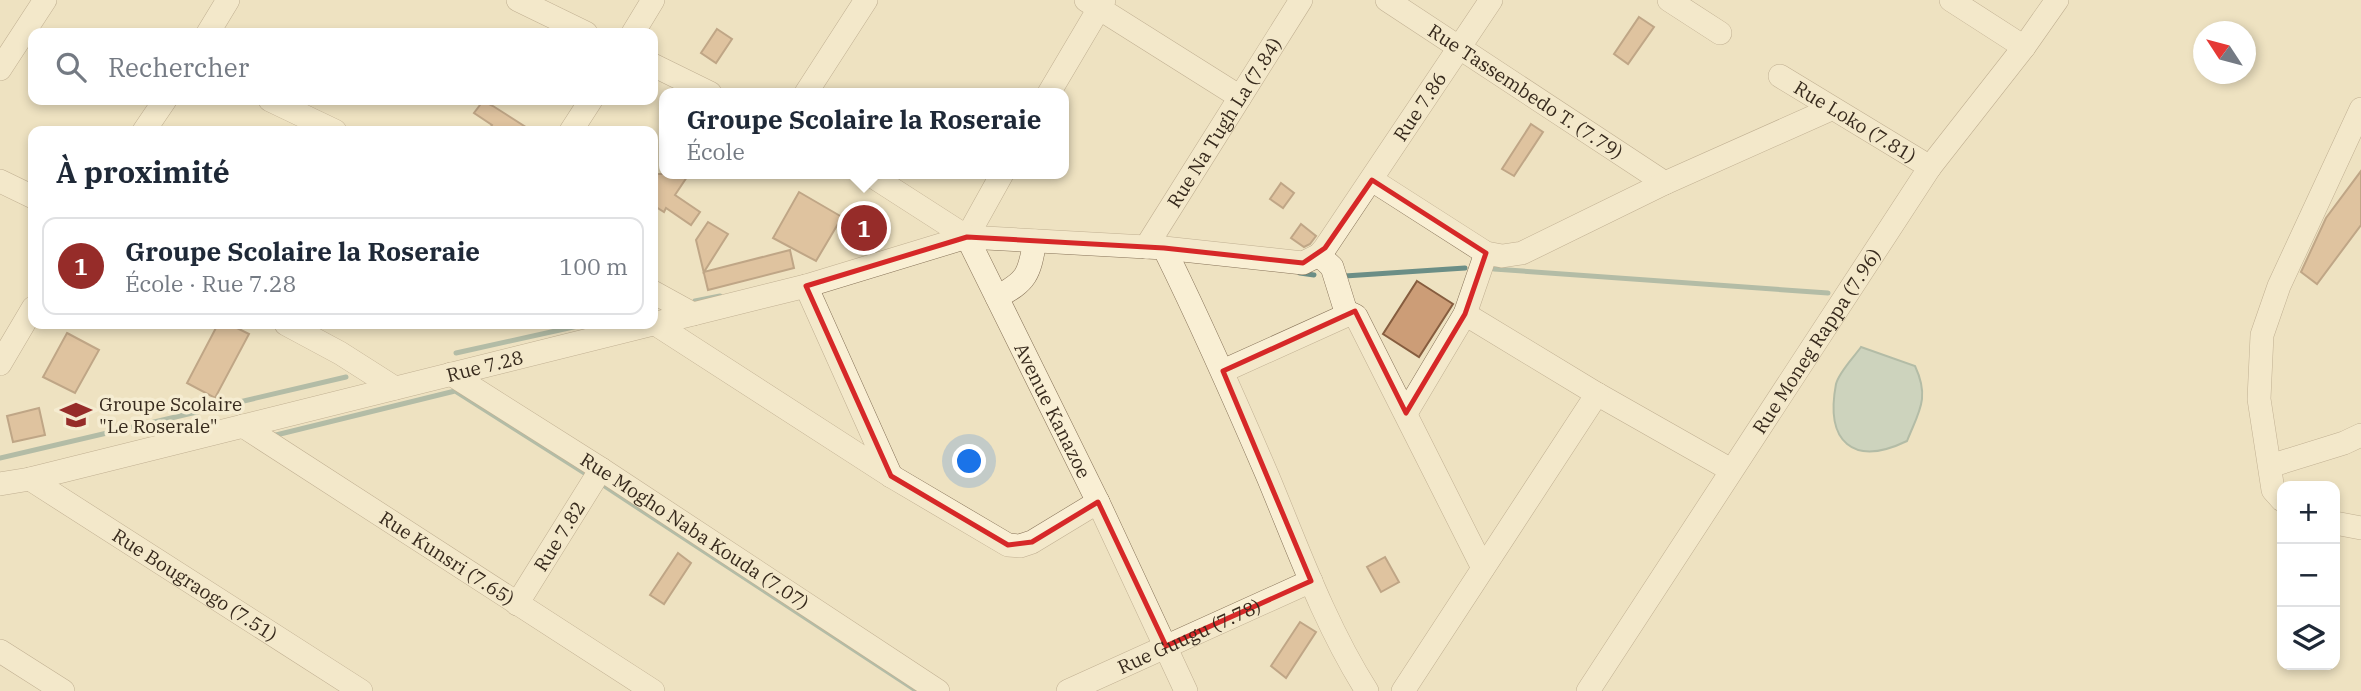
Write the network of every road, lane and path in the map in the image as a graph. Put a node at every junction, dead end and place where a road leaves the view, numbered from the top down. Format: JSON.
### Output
{"nodes":[{"id":1,"x":45,"y":0,"type":"edge"},
{"id":2,"x":228,"y":0,"type":"edge"},
{"id":3,"x":518,"y":0,"type":"edge"},
{"id":4,"x":653,"y":0,"type":"edge"},
{"id":5,"x":866,"y":0,"type":"edge"},
{"id":6,"x":1301,"y":0,"type":"edge"},
{"id":7,"x":1387,"y":0,"type":"edge"},
{"id":8,"x":1491,"y":0,"type":"edge"},
{"id":9,"x":1669,"y":0,"type":"edge"},
{"id":10,"x":1951,"y":0,"type":"edge"},
{"id":11,"x":2057,"y":0,"type":"edge"},
{"id":12,"x":1096,"y":3,"type":"edge"},
{"id":13,"x":211,"y":28,"type":"edge"},
{"id":14,"x":576,"y":28,"type":"edge"},
{"id":15,"x":636,"y":28,"type":"edge"},
{"id":16,"x":1720,"y":33,"type":"dead end"},
{"id":17,"x":2025,"y":47,"type":"junction"},
{"id":18,"x":1459,"y":48,"type":"junction"},
{"id":19,"x":658,"y":67,"type":"edge"},
{"id":20,"x":0,"y":69,"type":"edge"},
{"id":21,"x":1780,"y":75,"type":"dead end"},
{"id":22,"x":700,"y":88,"type":"edge"},
{"id":23,"x":809,"y":88,"type":"edge"},
{"id":24,"x":1052,"y":88,"type":"edge"},
{"id":25,"x":1240,"y":97,"type":"junction"},
{"id":26,"x":162,"y":105,"type":"edge"},
{"id":27,"x":280,"y":105,"type":"edge"},
{"id":28,"x":588,"y":105,"type":"edge"},
{"id":29,"x":1831,"y":109,"type":"junction"},
{"id":30,"x":2361,"y":109,"type":"edge"},
{"id":31,"x":147,"y":126,"type":"edge"},
{"id":32,"x":325,"y":126,"type":"edge"},
{"id":33,"x":574,"y":126,"type":"edge"},
{"id":34,"x":1930,"y":167,"type":"junction"},
{"id":35,"x":877,"y":179,"type":"edge"},
{"id":36,"x":999,"y":179,"type":"edge"},
{"id":37,"x":1372,"y":180,"type":"junction"},
{"id":38,"x":0,"y":181,"type":"edge"},
{"id":39,"x":1665,"y":183,"type":"junction"},
{"id":40,"x":28,"y":195,"type":"edge"},
{"id":41,"x":967,"y":237,"type":"junction"},
{"id":42,"x":1035,"y":241,"type":"junction"},
{"id":43,"x":1155,"y":247,"type":"junction"},
{"id":44,"x":1486,"y":253,"type":"junction"},
{"id":45,"x":1319,"y":255,"type":"junction"},
{"id":46,"x":806,"y":286,"type":"junction"},
{"id":47,"x":658,"y":295,"type":"edge"},
{"id":48,"x":997,"y":297,"type":"junction"},
{"id":49,"x":693,"y":314,"type":"junction"},
{"id":50,"x":1465,"y":314,"type":"junction"},
{"id":51,"x":1347,"y":315,"type":"junction"},
{"id":52,"x":28,"y":316,"type":"edge"},
{"id":53,"x":658,"y":322,"type":"edge"},
{"id":54,"x":658,"y":326,"type":"edge"},
{"id":55,"x":295,"y":329,"type":"edge"},
{"id":56,"x":630,"y":329,"type":"edge"},
{"id":57,"x":0,"y":364,"type":"edge"},
{"id":58,"x":1223,"y":371,"type":"junction"},
{"id":59,"x":451,"y":374,"type":"junction"},
{"id":60,"x":395,"y":388,"type":"junction"},
{"id":61,"x":1597,"y":394,"type":"junction"},
{"id":62,"x":1406,"y":413,"type":"junction"},
{"id":63,"x":243,"y":426,"type":"junction"},
{"id":64,"x":2361,"y":435,"type":"edge"},
{"id":65,"x":2270,"y":466,"type":"junction"},
{"id":66,"x":601,"y":469,"type":"junction"},
{"id":67,"x":1731,"y":470,"type":"junction"},
{"id":68,"x":891,"y":476,"type":"junction"},
{"id":69,"x":30,"y":479,"type":"junction"},
{"id":70,"x":0,"y":484,"type":"edge"},
{"id":71,"x":2277,"y":494,"type":"edge"},
{"id":72,"x":1098,"y":502,"type":"junction"},
{"id":73,"x":2340,"y":524,"type":"edge"},
{"id":74,"x":2361,"y":528,"type":"edge"},
{"id":75,"x":1483,"y":568,"type":"junction"},
{"id":76,"x":1311,"y":581,"type":"junction"},
{"id":77,"x":517,"y":604,"type":"junction"},
{"id":78,"x":1166,"y":646,"type":"junction"},
{"id":79,"x":0,"y":651,"type":"edge"},
{"id":80,"x":650,"y":690,"type":"edge"},
{"id":81,"x":63,"y":691,"type":"edge"},
{"id":82,"x":361,"y":691,"type":"edge"},
{"id":83,"x":938,"y":691,"type":"edge"},
{"id":84,"x":1068,"y":691,"type":"edge"},
{"id":85,"x":1186,"y":691,"type":"edge"},
{"id":86,"x":1367,"y":691,"type":"edge"},
{"id":87,"x":1403,"y":691,"type":"edge"},
{"id":88,"x":1588,"y":691,"type":"edge"}],
"edges":[{"from":1,"to":20,"type":"street"},
{"from":2,"to":13,"type":"street"},
{"from":3,"to":14,"type":"street"},
{"from":4,"to":15,"type":"street"},
{"from":5,"to":23,"type":"street"},
{"from":6,"to":25,"type":"street","name":"Rue Na Tugh La (7.84)"},
{"from":7,"to":18,"type":"street","name":"Rue Tassembedo T. (7.79)"},
{"from":8,"to":18,"type":"street","name":"Rue 7.86"},
{"from":9,"to":16,"type":"street"},
{"from":10,"to":17,"type":"street"},
{"from":11,"to":17,"type":"street","name":"Rue Moneg Rappa (7.96)"},
{"from":12,"to":24,"type":"street"},
{"from":12,"to":25,"type":"street"},
{"from":17,"to":34,"type":"street","name":"Rue Moneg Rappa (7.96)"},
{"from":18,"to":37,"type":"street","name":"Rue 7.86"},
{"from":18,"to":39,"type":"street","name":"Rue Tassembedo T. (7.79)"},
{"from":19,"to":22,"type":"street"},
{"from":21,"to":29,"type":"street","name":"Rue Loko (7.81)"},
{"from":25,"to":43,"type":"street","name":"Rue Na Tugh La (7.84)"},
{"from":26,"to":31,"type":"street"},
{"from":27,"to":32,"type":"street"},
{"from":28,"to":33,"type":"street"},
{"from":29,"to":34,"type":"street","name":"Rue Loko (7.81)"},
{"from":29,"to":39,"type":"street"},
{"from":30,"to":65,"type":"street"},
{"from":34,"to":67,"type":"street","name":"Rue Moneg Rappa (7.96)"},
{"from":35,"to":41,"type":"street"},
{"from":36,"to":41,"type":"street"},
{"from":37,"to":44,"type":"street"},
{"from":37,"to":45,"type":"street","name":"Rue 7.86"},
{"from":38,"to":40,"type":"street"},
{"from":39,"to":44,"type":"street"},
{"from":41,"to":42,"type":"street"},
{"from":41,"to":46,"type":"street","name":"Rue 7.28"},
{"from":41,"to":48,"type":"street","name":"Avenue Kanazoe"},
{"from":42,"to":43,"type":"street"},
{"from":42,"to":48,"type":"street"},
{"from":43,"to":45,"type":"street"},
{"from":43,"to":58,"type":"street"},
{"from":44,"to":50,"type":"street"},
{"from":45,"to":51,"type":"street"},
{"from":46,"to":49,"type":"street","name":"Rue 7.28"},
{"from":46,"to":68,"type":"street"},
{"from":47,"to":49,"type":"street"},
{"from":48,"to":72,"type":"street","name":"Avenue Kanazoe"},
{"from":49,"to":53,"type":"street","name":"Rue 7.28"},
{"from":50,"to":61,"type":"street"},
{"from":50,"to":62,"type":"street"},
{"from":51,"to":58,"type":"street"},
{"from":51,"to":62,"type":"street"},
{"from":52,"to":57,"type":"street"},
{"from":54,"to":68,"type":"street"},
{"from":55,"to":60,"type":"street"},
{"from":56,"to":59,"type":"street","name":"Rue 7.28"},
{"from":58,"to":76,"type":"street"},
{"from":59,"to":60,"type":"street","name":"Rue 7.28"},
{"from":59,"to":66,"type":"street","name":"Rue Mogho Naba Kouda (7.07)"},
{"from":60,"to":63,"type":"street","name":"Rue 7.28"},
{"from":61,"to":67,"type":"street"},
{"from":61,"to":75,"type":"street"},
{"from":62,"to":75,"type":"street"},
{"from":63,"to":69,"type":"street","name":"Rue 7.28"},
{"from":63,"to":77,"type":"street","name":"Rue Kunsri (7.65)"},
{"from":64,"to":65,"type":"street"},
{"from":65,"to":71,"type":"street"},
{"from":66,"to":77,"type":"street","name":"Rue 7.82"},
{"from":66,"to":83,"type":"street","name":"Rue Mogho Naba Kouda (7.07)"},
{"from":67,"to":88,"type":"street","name":"Rue Moneg Rappa (7.96)"},
{"from":68,"to":72,"type":"street"},
{"from":69,"to":70,"type":"street","name":"Rue 7.28"},
{"from":69,"to":82,"type":"street","name":"Rue Bougraogo (7.51)"},
{"from":72,"to":78,"type":"street","name":"Avenue Kanazoe"},
{"from":73,"to":74,"type":"street"},
{"from":75,"to":87,"type":"street"},
{"from":76,"to":78,"type":"street","name":"Rue Guugu (7.78)"},
{"from":76,"to":86,"type":"street"},
{"from":77,"to":80,"type":"street","name":"Rue Kunsri (7.65)"},
{"from":78,"to":84,"type":"street","name":"Rue Guugu (7.78)"},
{"from":78,"to":85,"type":"street","name":"Avenue Kanazoe"},
{"from":79,"to":81,"type":"street"}]}
